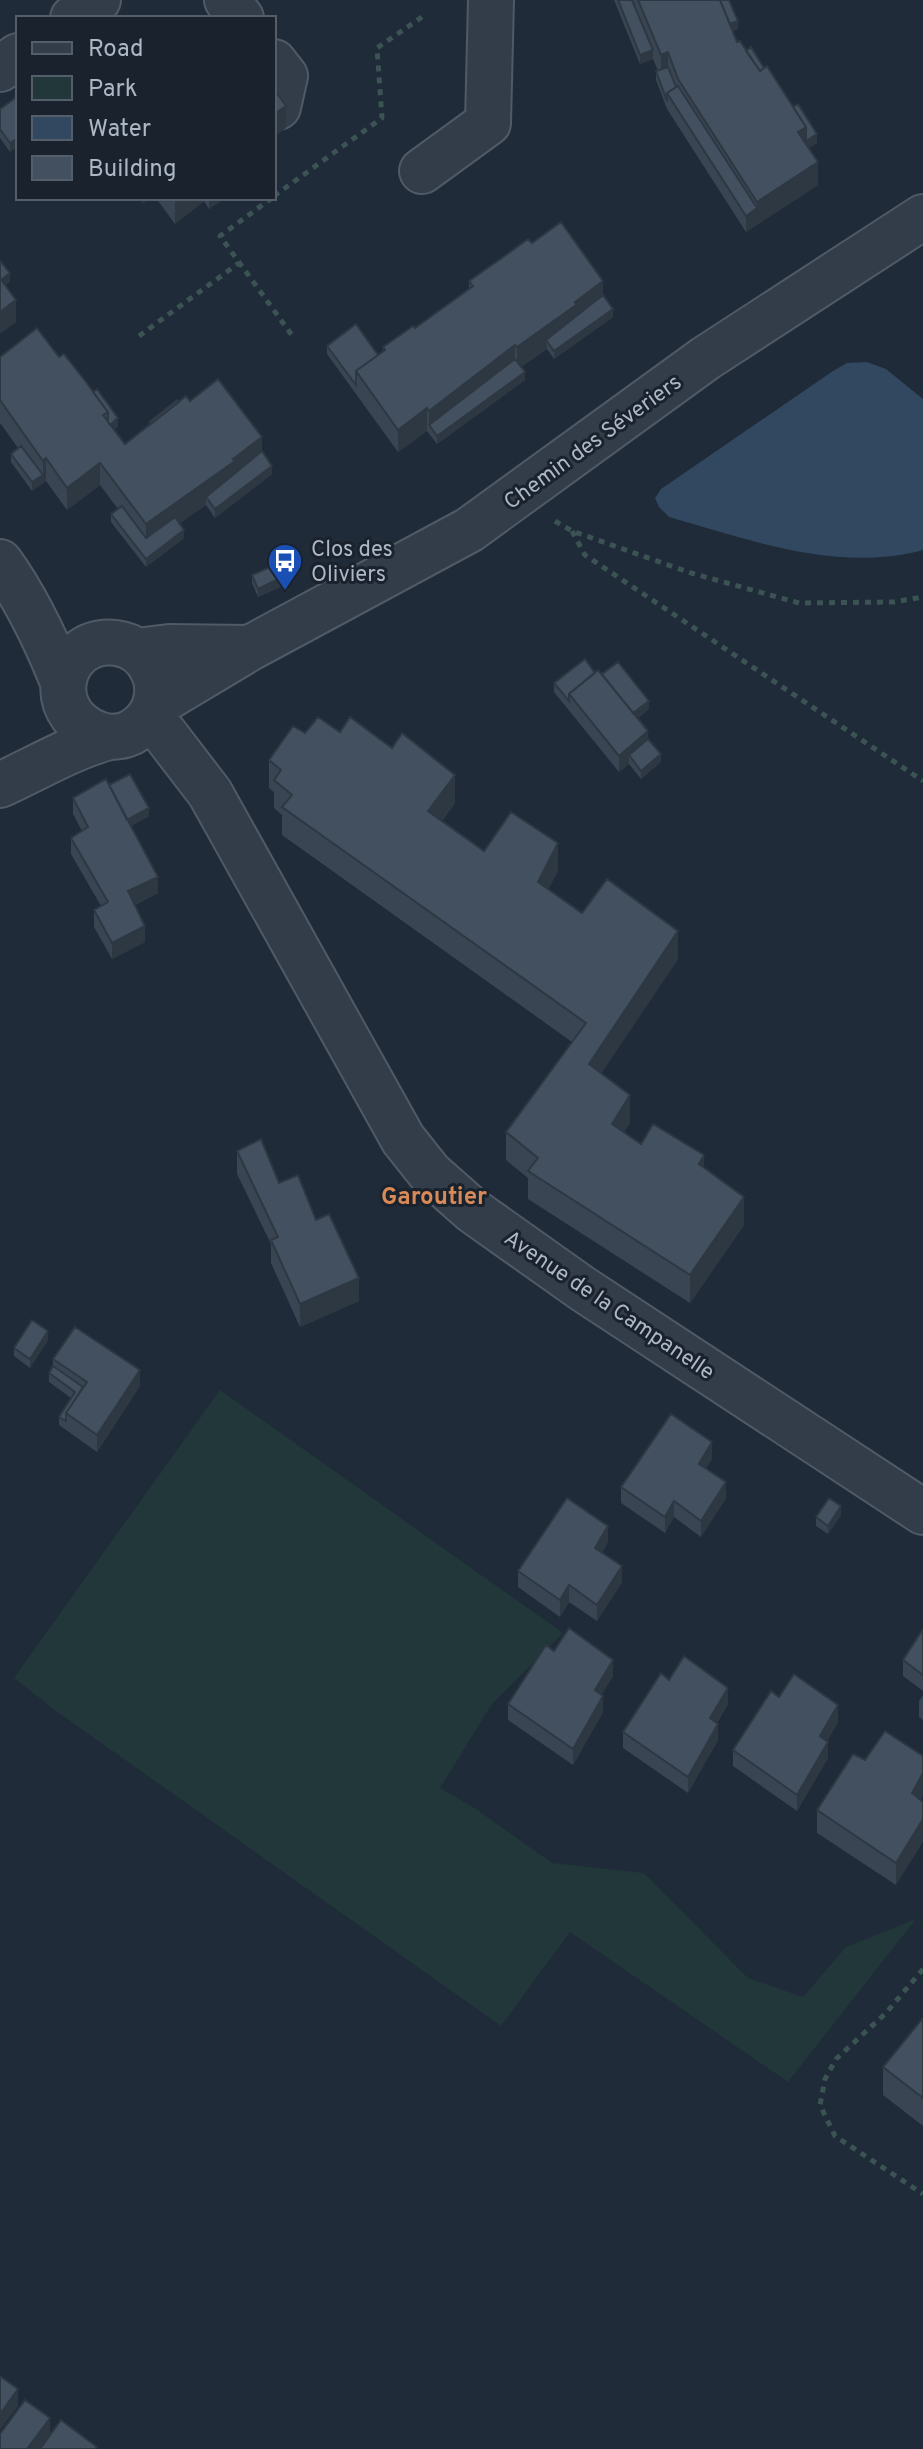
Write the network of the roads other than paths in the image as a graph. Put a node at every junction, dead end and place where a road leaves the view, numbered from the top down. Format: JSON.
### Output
{"nodes":[{"id":1,"x":98,"y":0,"type":"edge"},
{"id":2,"x":227,"y":0,"type":"edge"},
{"id":3,"x":491,"y":0,"type":"edge"},
{"id":4,"x":76,"y":16,"type":"edge"},
{"id":5,"x":239,"y":16,"type":"edge"},
{"id":6,"x":276,"y":65,"type":"edge"},
{"id":7,"x":278,"y":107,"type":"edge"},
{"id":8,"x":422,"y":171,"type":"dead end"},
{"id":9,"x":923,"y":217,"type":"edge"},
{"id":10,"x":10,"y":575,"type":"edge"},
{"id":11,"x":122,"y":646,"type":"junction"},
{"id":12,"x":250,"y":648,"type":"junction"},
{"id":13,"x":63,"y":690,"type":"junction"},
{"id":14,"x":152,"y":712,"type":"junction"},
{"id":15,"x":109,"y":737,"type":"junction"},
{"id":16,"x":0,"y":783,"type":"edge"},
{"id":17,"x":923,"y":1512,"type":"edge"}],
"edges":[{"from":1,"to":4,"type":"street"},
{"from":2,"to":5,"type":"street"},
{"from":3,"to":8,"type":"street"},
{"from":6,"to":7,"type":"street"},
{"from":9,"to":12,"type":"street","name":"Chemin des Séveriers"},
{"from":10,"to":11,"type":"street"},
{"from":10,"to":13,"type":"street"},
{"from":11,"to":12,"type":"street","name":"Chemin des Séveriers"},
{"from":11,"to":13,"type":"street","name":"Chemin des Séveriers"},
{"from":11,"to":14,"type":"street"},
{"from":12,"to":14,"type":"street","name":"Chemin des Séveriers"},
{"from":13,"to":15,"type":"street"},
{"from":13,"to":16,"type":"street","name":"Chemin des Séveriers"},
{"from":14,"to":15,"type":"street","name":"Chemin des Séveriers"},
{"from":14,"to":17,"type":"street","name":"Avenue de la Campanelle"},
{"from":15,"to":16,"type":"street","name":"Chemin des Séveriers"}]}
